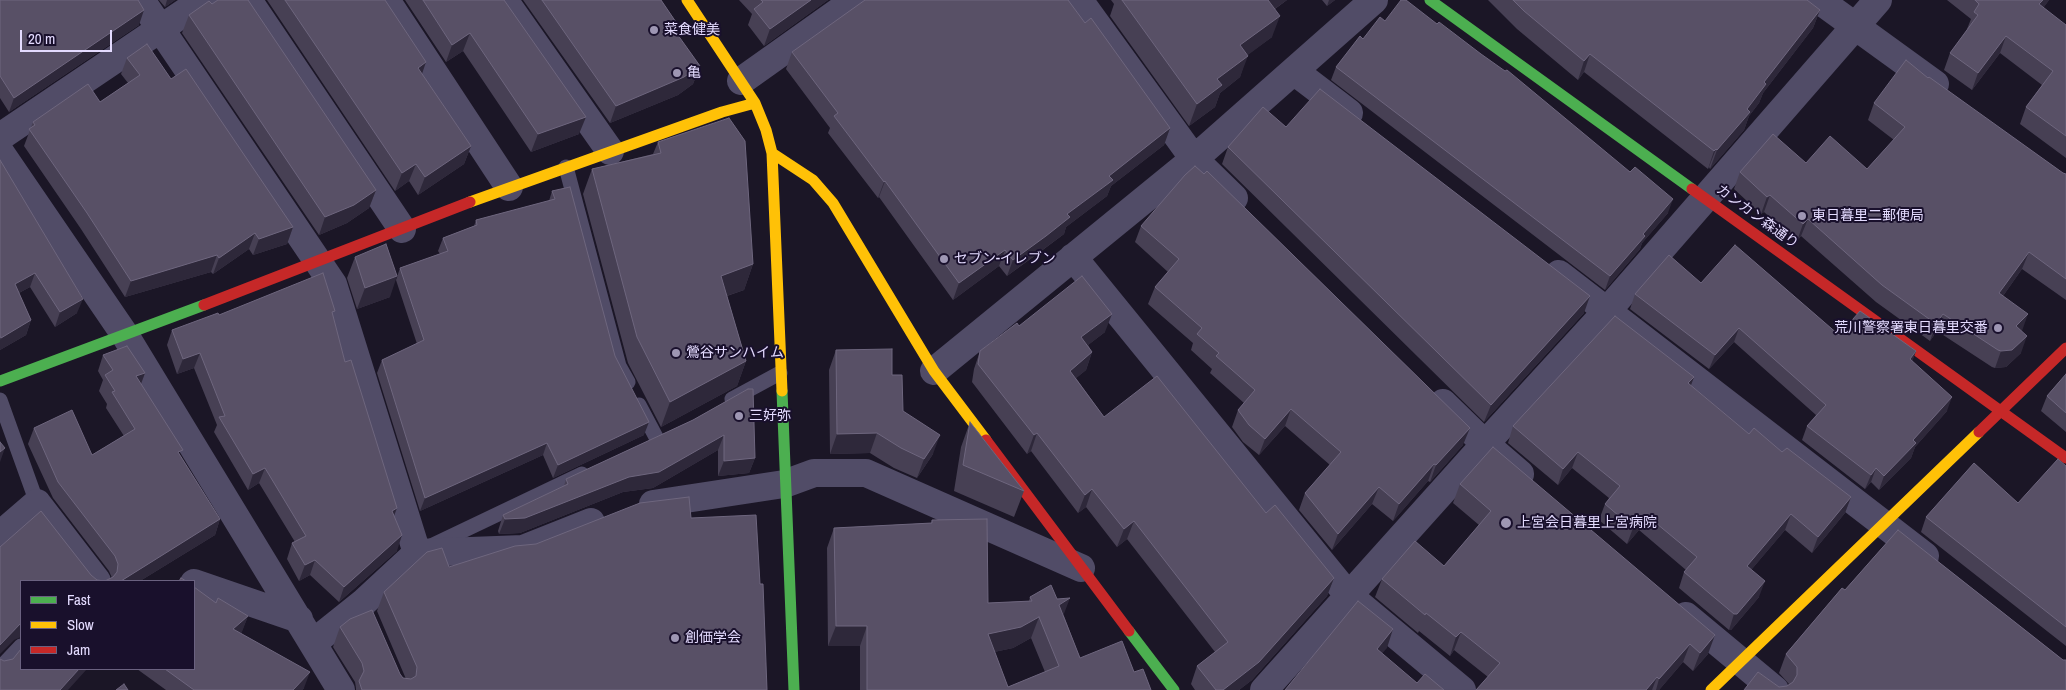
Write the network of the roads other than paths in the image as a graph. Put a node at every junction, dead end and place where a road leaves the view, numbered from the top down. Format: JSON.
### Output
{"nodes":[{"id":1,"x":141,"y":0,"type":"edge"},
{"id":2,"x":203,"y":0,"type":"edge"},
{"id":3,"x":248,"y":0,"type":"edge"},
{"id":4,"x":386,"y":0,"type":"edge"},
{"id":5,"x":504,"y":0,"type":"edge"},
{"id":6,"x":687,"y":0,"type":"edge"},
{"id":7,"x":855,"y":0,"type":"edge"},
{"id":8,"x":1079,"y":0,"type":"edge"},
{"id":9,"x":1374,"y":0,"type":"edge"},
{"id":10,"x":1430,"y":0,"type":"edge"},
{"id":11,"x":1819,"y":0,"type":"edge"},
{"id":12,"x":1878,"y":0,"type":"edge"},
{"id":13,"x":1856,"y":27,"type":"junction"},
{"id":14,"x":160,"y":29,"type":"junction"},
{"id":15,"x":1294,"y":71,"type":"junction"},
{"id":16,"x":748,"y":92,"type":"junction"},
{"id":17,"x":1953,"y":96,"type":"edge"},
{"id":18,"x":1372,"y":131,"type":"edge"},
{"id":19,"x":0,"y":137,"type":"edge"},
{"id":20,"x":610,"y":151,"type":"junction"},
{"id":21,"x":0,"y":152,"type":"edge"},
{"id":22,"x":772,"y":153,"type":"junction"},
{"id":23,"x":1194,"y":158,"type":"junction"},
{"id":24,"x":566,"y":166,"type":"junction"},
{"id":25,"x":510,"y":186,"type":"junction"},
{"id":26,"x":1705,"y":198,"type":"junction"},
{"id":27,"x":1251,"y":214,"type":"edge"},
{"id":28,"x":402,"y":228,"type":"junction"},
{"id":29,"x":1074,"y":257,"type":"junction"},
{"id":30,"x":1537,"y":257,"type":"edge"},
{"id":31,"x":317,"y":262,"type":"junction"},
{"id":32,"x":1607,"y":311,"type":"junction"},
{"id":33,"x":125,"y":335,"type":"junction"},
{"id":34,"x":2066,"y":348,"type":"edge"},
{"id":35,"x":934,"y":371,"type":"junction"},
{"id":36,"x":780,"y":373,"type":"junction"},
{"id":37,"x":0,"y":381,"type":"edge"},
{"id":38,"x":1428,"y":388,"type":"edge"},
{"id":39,"x":0,"y":400,"type":"edge"},
{"id":40,"x":715,"y":408,"type":"edge"},
{"id":41,"x":2001,"y":410,"type":"junction"},
{"id":42,"x":674,"y":431,"type":"edge"},
{"id":43,"x":1484,"y":444,"type":"junction"},
{"id":44,"x":2066,"y":458,"type":"edge"},
{"id":45,"x":595,"y":469,"type":"edge"},
{"id":46,"x":784,"y":484,"type":"junction"},
{"id":47,"x":1537,"y":488,"type":"edge"},
{"id":48,"x":37,"y":502,"type":"junction"},
{"id":49,"x":1884,"y":523,"type":"junction"},
{"id":50,"x":0,"y":535,"type":"edge"},
{"id":51,"x":417,"y":553,"type":"junction"},
{"id":52,"x":1080,"y":568,"type":"junction"},
{"id":53,"x":1945,"y":571,"type":"edge"},
{"id":54,"x":91,"y":579,"type":"edge"},
{"id":55,"x":195,"y":583,"type":"edge"},
{"id":56,"x":1348,"y":595,"type":"junction"},
{"id":57,"x":1665,"y":598,"type":"edge"},
{"id":58,"x":299,"y":619,"type":"junction"},
{"id":59,"x":313,"y":643,"type":"junction"},
{"id":60,"x":20,"y":647,"type":"edge"},
{"id":61,"x":1740,"y":662,"type":"junction"},
{"id":62,"x":0,"y":668,"type":"edge"},
{"id":63,"x":341,"y":690,"type":"edge"},
{"id":64,"x":794,"y":690,"type":"edge"},
{"id":65,"x":1174,"y":690,"type":"edge"},
{"id":66,"x":1264,"y":690,"type":"edge"},
{"id":67,"x":1462,"y":690,"type":"edge"},
{"id":68,"x":1711,"y":690,"type":"edge"},
{"id":69,"x":1775,"y":690,"type":"edge"}],
"edges":[{"from":1,"to":14,"type":"street"},
{"from":2,"to":14,"type":"street"},
{"from":3,"to":28,"type":"street"},
{"from":4,"to":25,"type":"street"},
{"from":5,"to":20,"type":"street"},
{"from":6,"to":16,"type":"street"},
{"from":7,"to":16,"type":"street"},
{"from":8,"to":23,"type":"street"},
{"from":9,"to":15,"type":"street"},
{"from":10,"to":26,"type":"street","name":"カンカン森通り"},
{"from":11,"to":13,"type":"street"},
{"from":12,"to":13,"type":"street"},
{"from":13,"to":17,"type":"street"},
{"from":13,"to":26,"type":"street"},
{"from":14,"to":19,"type":"street"},
{"from":14,"to":31,"type":"street"},
{"from":15,"to":18,"type":"street"},
{"from":15,"to":23,"type":"street"},
{"from":16,"to":20,"type":"street"},
{"from":16,"to":22,"type":"street"},
{"from":20,"to":24,"type":"street"},
{"from":21,"to":33,"type":"street"},
{"from":22,"to":35,"type":"street"},
{"from":22,"to":36,"type":"street"},
{"from":23,"to":27,"type":"street"},
{"from":23,"to":29,"type":"street"},
{"from":24,"to":25,"type":"street"},
{"from":24,"to":42,"type":"lane"},
{"from":25,"to":28,"type":"street"},
{"from":26,"to":32,"type":"street"},
{"from":26,"to":41,"type":"street","name":"カンカン森通り"},
{"from":28,"to":31,"type":"street"},
{"from":29,"to":35,"type":"street"},
{"from":29,"to":56,"type":"street"},
{"from":30,"to":32,"type":"street"},
{"from":31,"to":33,"type":"street"},
{"from":31,"to":51,"type":"street"},
{"from":32,"to":43,"type":"street"},
{"from":32,"to":49,"type":"street"},
{"from":33,"to":37,"type":"street"},
{"from":33,"to":58,"type":"street"},
{"from":34,"to":41,"type":"street"},
{"from":35,"to":52,"type":"street"},
{"from":36,"to":40,"type":"lane"},
{"from":36,"to":46,"type":"street"},
{"from":38,"to":43,"type":"street"},
{"from":39,"to":48,"type":"lane"},
{"from":41,"to":44,"type":"street","name":"カンカン森通り"},
{"from":41,"to":49,"type":"street"},
{"from":43,"to":47,"type":"street"},
{"from":43,"to":56,"type":"street"},
{"from":45,"to":51,"type":"lane"},
{"from":46,"to":51,"type":"street"},
{"from":46,"to":52,"type":"street"},
{"from":46,"to":64,"type":"street"},
{"from":48,"to":50,"type":"street"},
{"from":48,"to":54,"type":"street"},
{"from":49,"to":53,"type":"street"},
{"from":49,"to":61,"type":"street"},
{"from":51,"to":59,"type":"street"},
{"from":52,"to":65,"type":"street"},
{"from":55,"to":58,"type":"street"},
{"from":56,"to":66,"type":"street"},
{"from":56,"to":67,"type":"street"},
{"from":57,"to":61,"type":"street"},
{"from":58,"to":59,"type":"street"},
{"from":59,"to":63,"type":"street"},
{"from":60,"to":62,"type":"lane"},
{"from":61,"to":68,"type":"street"},
{"from":61,"to":69,"type":"street"}]}
